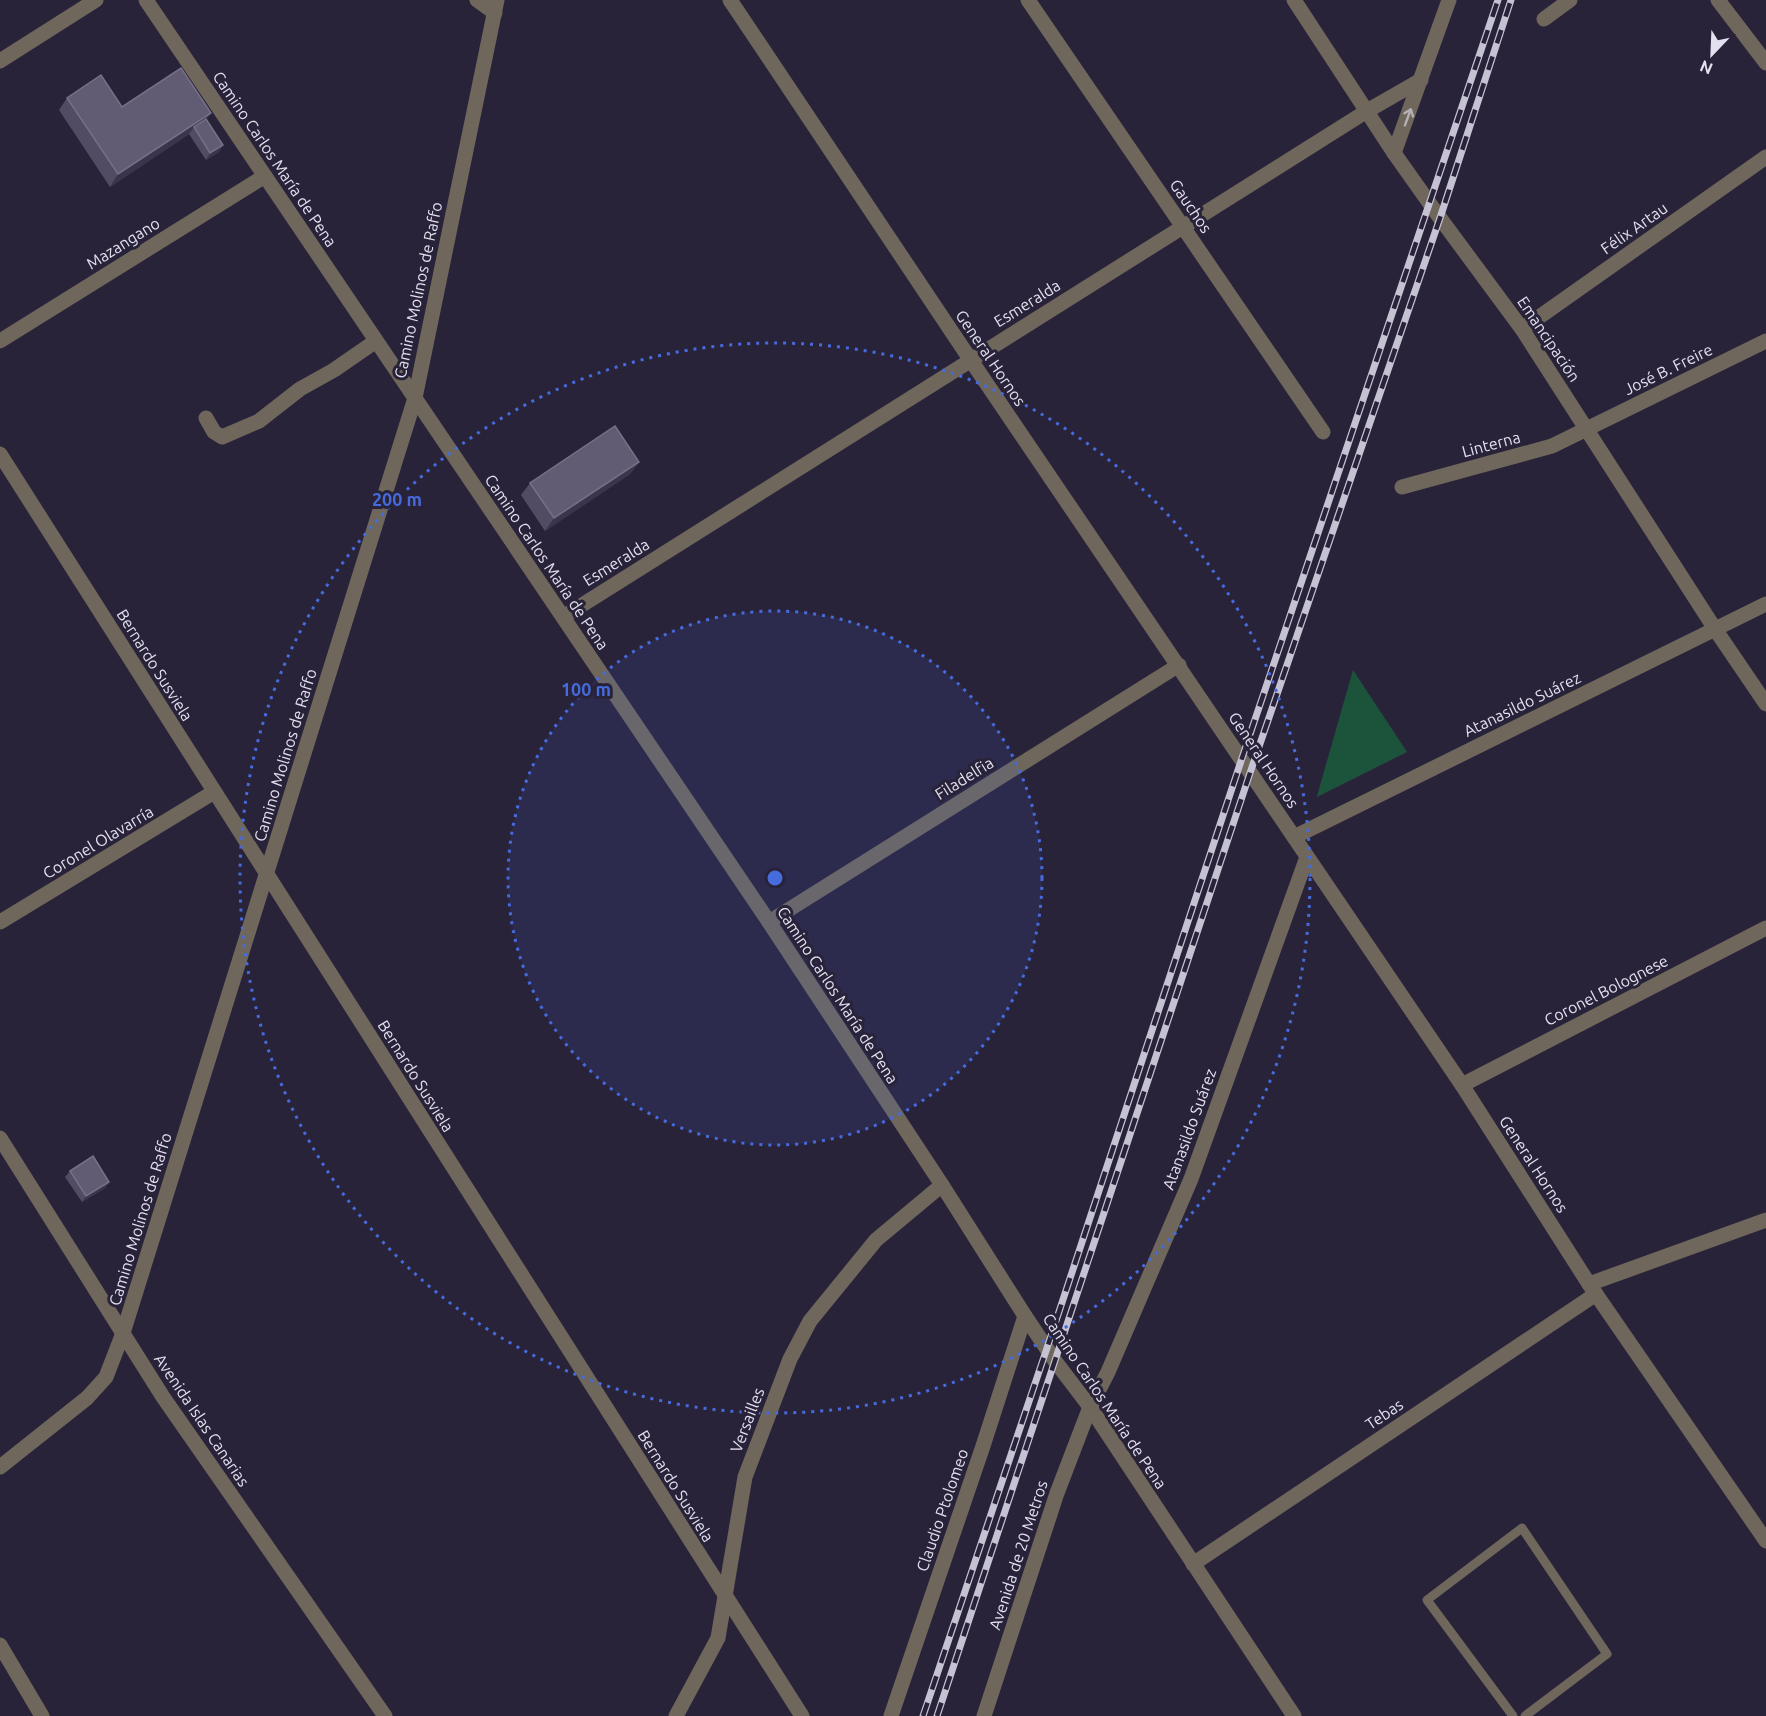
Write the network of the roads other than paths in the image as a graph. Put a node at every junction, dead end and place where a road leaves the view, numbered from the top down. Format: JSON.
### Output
{"nodes":[{"id":1,"x":96,"y":0,"type":"edge"},
{"id":2,"x":146,"y":0,"type":"edge"},
{"id":3,"x":477,"y":0,"type":"edge"},
{"id":4,"x":730,"y":0,"type":"edge"},
{"id":5,"x":1029,"y":0,"type":"edge"},
{"id":6,"x":1294,"y":0,"type":"edge"},
{"id":7,"x":1449,"y":0,"type":"edge"},
{"id":8,"x":1570,"y":0,"type":"edge"},
{"id":9,"x":1718,"y":0,"type":"edge"},
{"id":10,"x":496,"y":6,"type":"edge"},
{"id":11,"x":1544,"y":19,"type":"dead end"},
{"id":12,"x":0,"y":60,"type":"edge"},
{"id":13,"x":1766,"y":63,"type":"edge"},
{"id":14,"x":1421,"y":80,"type":"junction"},
{"id":15,"x":1367,"y":111,"type":"junction"},
{"id":16,"x":1394,"y":153,"type":"junction"},
{"id":17,"x":1766,"y":157,"type":"edge"},
{"id":18,"x":265,"y":176,"type":"junction"},
{"id":19,"x":1184,"y":228,"type":"junction"},
{"id":20,"x":1522,"y":329,"type":"junction"},
{"id":21,"x":0,"y":341,"type":"edge"},
{"id":22,"x":376,"y":341,"type":"junction"},
{"id":23,"x":1766,"y":342,"type":"edge"},
{"id":24,"x":970,"y":359,"type":"junction"},
{"id":25,"x":414,"y":398,"type":"junction"},
{"id":26,"x":206,"y":418,"type":"dead end"},
{"id":27,"x":1586,"y":429,"type":"junction"},
{"id":28,"x":1323,"y":432,"type":"dead end"},
{"id":29,"x":3,"y":465,"type":"edge"},
{"id":30,"x":1402,"y":487,"type":"dead end"},
{"id":31,"x":1766,"y":604,"type":"edge"},
{"id":32,"x":562,"y":617,"type":"junction"},
{"id":33,"x":1715,"y":629,"type":"junction"},
{"id":34,"x":1179,"y":665,"type":"junction"},
{"id":35,"x":1766,"y":704,"type":"edge"},
{"id":36,"x":214,"y":792,"type":"junction"},
{"id":37,"x":1294,"y":837,"type":"junction"},
{"id":38,"x":1307,"y":857,"type":"junction"},
{"id":39,"x":267,"y":875,"type":"junction"},
{"id":40,"x":0,"y":922,"type":"edge"},
{"id":41,"x":769,"y":922,"type":"junction"},
{"id":42,"x":1766,"y":928,"type":"edge"},
{"id":43,"x":1462,"y":1085,"type":"junction"},
{"id":44,"x":0,"y":1138,"type":"edge"},
{"id":45,"x":942,"y":1185,"type":"junction"},
{"id":46,"x":1766,"y":1220,"type":"edge"},
{"id":47,"x":1592,"y":1289,"type":"junction"},
{"id":48,"x":1025,"y":1316,"type":"junction"},
{"id":49,"x":123,"y":1333,"type":"junction"},
{"id":50,"x":1090,"y":1407,"type":"junction"},
{"id":51,"x":0,"y":1467,"type":"edge"},
{"id":52,"x":1766,"y":1541,"type":"edge"},
{"id":53,"x":1193,"y":1564,"type":"junction"},
{"id":54,"x":726,"y":1597,"type":"junction"},
{"id":55,"x":0,"y":1645,"type":"edge"},
{"id":56,"x":891,"y":1715,"type":"edge"},
{"id":57,"x":42,"y":1716,"type":"edge"},
{"id":58,"x":385,"y":1716,"type":"edge"},
{"id":59,"x":676,"y":1716,"type":"edge"},
{"id":60,"x":802,"y":1716,"type":"edge"},
{"id":61,"x":984,"y":1716,"type":"edge"},
{"id":62,"x":1294,"y":1716,"type":"edge"},
{"id":63,"x":1513,"y":1716,"type":"edge"},
{"id":64,"x":1525,"y":1716,"type":"edge"}],
"edges":[{"from":1,"to":12,"type":"street"},
{"from":2,"to":18,"type":"street","name":"Camino Carlos María de Pena"},
{"from":3,"to":10,"type":"street"},
{"from":4,"to":24,"type":"street","name":"General Hornos"},
{"from":5,"to":19,"type":"street","name":"Gauchos"},
{"from":6,"to":15,"type":"street","name":"Emancipación"},
{"from":7,"to":14,"type":"street"},
{"from":8,"to":11,"type":"street"},
{"from":9,"to":13,"type":"street"},
{"from":10,"to":25,"type":"street","name":"Camino Molinos de Raffo"},
{"from":14,"to":15,"type":"street","name":"Esmeralda"},
{"from":16,"to":14,"type":"street","one_way":true},
{"from":15,"to":16,"type":"street","name":"Emancipación"},
{"from":15,"to":19,"type":"street","name":"Esmeralda"},
{"from":16,"to":20,"type":"street","name":"Emancipación"},
{"from":17,"to":20,"type":"street","name":"Félix Artau"},
{"from":18,"to":21,"type":"street","name":"Mazangano"},
{"from":18,"to":22,"type":"street","name":"Camino Carlos María de Pena"},
{"from":19,"to":24,"type":"street","name":"Esmeralda"},
{"from":19,"to":28,"type":"street","name":"Gauchos"},
{"from":20,"to":27,"type":"street","name":"Emancipación"},
{"from":22,"to":25,"type":"street","name":"Camino Carlos María de Pena"},
{"from":22,"to":26,"type":"street"},
{"from":23,"to":27,"type":"street","name":"José B. Freire"},
{"from":24,"to":32,"type":"street","name":"Esmeralda"},
{"from":24,"to":34,"type":"street","name":"General Hornos"},
{"from":25,"to":32,"type":"street","name":"Camino Carlos María de Pena"},
{"from":25,"to":39,"type":"street","name":"Camino Molinos de Raffo"},
{"from":27,"to":30,"type":"street","name":"Linterna"},
{"from":27,"to":33,"type":"street","name":"Emancipación"},
{"from":29,"to":36,"type":"street","name":"Bernardo Susviela"},
{"from":31,"to":33,"type":"street","name":"Atanasildo Suárez"},
{"from":32,"to":41,"type":"street","name":"Camino Carlos María de Pena"},
{"from":33,"to":35,"type":"street","name":"Emancipación"},
{"from":33,"to":37,"type":"street","name":"Atanasildo Suárez"},
{"from":34,"to":37,"type":"street","name":"General Hornos"},
{"from":34,"to":41,"type":"street","name":"Filadelfia"},
{"from":36,"to":39,"type":"street","name":"Bernardo Susviela"},
{"from":36,"to":40,"type":"street","name":"Coronel Olavarría"},
{"from":37,"to":38,"type":"street","name":"General Hornos"},
{"from":38,"to":43,"type":"street","name":"General Hornos"},
{"from":38,"to":50,"type":"street","name":"Atanasildo Suárez"},
{"from":39,"to":49,"type":"street","name":"Camino Molinos de Raffo"},
{"from":39,"to":54,"type":"street","name":"Bernardo Susviela"},
{"from":41,"to":45,"type":"street","name":"Camino Carlos María de Pena"},
{"from":42,"to":43,"type":"street","name":"Coronel Bolognese"},
{"from":43,"to":47,"type":"street","name":"General Hornos"},
{"from":44,"to":49,"type":"street","name":"Avenida Islas Canarias"},
{"from":45,"to":48,"type":"street","name":"Camino Carlos María de Pena"},
{"from":45,"to":54,"type":"street","name":"Versailles"},
{"from":46,"to":47,"type":"street","name":"Tebas"},
{"from":47,"to":52,"type":"street","name":"General Hornos"},
{"from":47,"to":53,"type":"street","name":"Tebas"},
{"from":48,"to":50,"type":"street","name":"Camino Carlos María de Pena"},
{"from":48,"to":56,"type":"street","name":"Claudio Ptolomeo"},
{"from":49,"to":51,"type":"street","name":"Camino Molinos de Raffo"},
{"from":49,"to":58,"type":"street","name":"Avenida Islas Canarias"},
{"from":50,"to":53,"type":"street","name":"Camino Carlos María de Pena"},
{"from":50,"to":61,"type":"street","name":"Avenida de 20 Metros"},
{"from":53,"to":62,"type":"street","name":"Camino Carlos María de Pena"},
{"from":54,"to":59,"type":"street","name":"Versailles"},
{"from":54,"to":60,"type":"street","name":"Bernardo Susviela"},
{"from":55,"to":57,"type":"street"},
{"from":63,"to":64,"type":"lane"}]}
